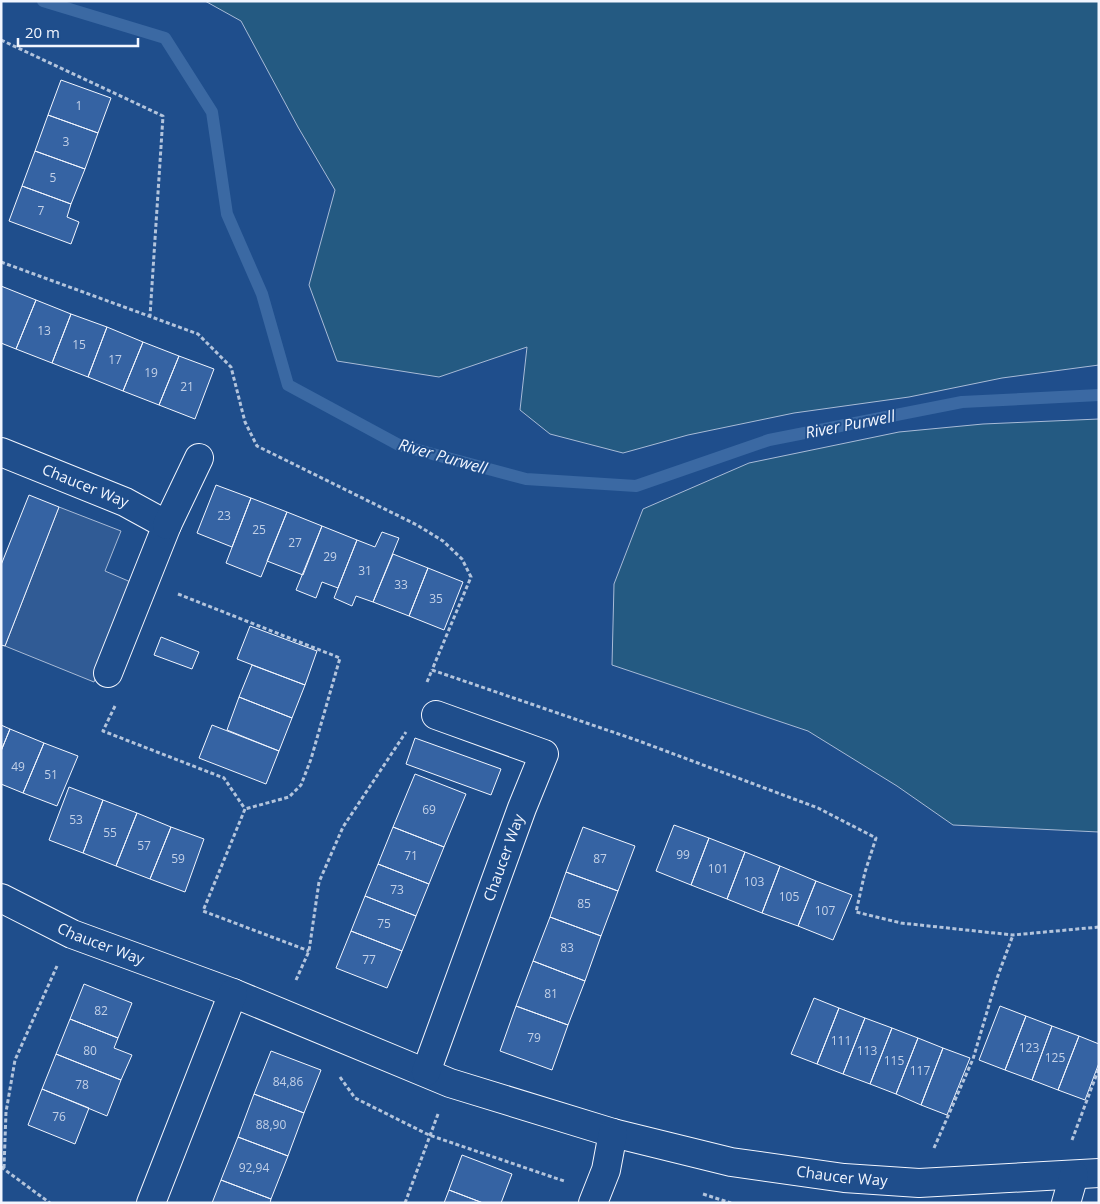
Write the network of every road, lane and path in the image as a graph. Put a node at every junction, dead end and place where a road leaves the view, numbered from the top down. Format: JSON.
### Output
{"nodes":[{"id":1,"x":1,"y":40,"type":"edge"},
{"id":2,"x":1,"y":262,"type":"edge"},
{"id":3,"x":150,"y":316,"type":"junction"},
{"id":4,"x":1,"y":452,"type":"edge"},
{"id":5,"x":200,"y":458,"type":"dead end"},
{"id":6,"x":167,"y":525,"type":"junction"},
{"id":7,"x":144,"y":580,"type":"junction"},
{"id":8,"x":432,"y":670,"type":"junction"},
{"id":9,"x":108,"y":673,"type":"joint"},
{"id":10,"x":424,"y":688,"type":"dead end"},
{"id":11,"x":436,"y":715,"type":"dead end"},
{"id":12,"x":407,"y":730,"type":"dead end"},
{"id":13,"x":245,"y":809,"type":"junction"},
{"id":14,"x":1,"y":898,"type":"edge"},
{"id":15,"x":1099,"y":927,"type":"edge"},
{"id":16,"x":72,"y":934,"type":"junction"},
{"id":17,"x":1013,"y":935,"type":"junction"},
{"id":18,"x":309,"y":951,"type":"junction"},
{"id":19,"x":233,"y":993,"type":"junction"},
{"id":20,"x":282,"y":1013,"type":"junction"},
{"id":21,"x":1099,"y":1068,"type":"edge"},
{"id":22,"x":335,"y":1070,"type":"dead end"},
{"id":23,"x":438,"y":1077,"type":"junction"},
{"id":24,"x":613,"y":1133,"type":"junction"},
{"id":25,"x":429,"y":1135,"type":"junction"},
{"id":26,"x":3,"y":1168,"type":"edge"},
{"id":27,"x":1078,"y":1175,"type":"edge"},
{"id":28,"x":919,"y":1183,"type":"junction"},
{"id":29,"x":595,"y":1197,"type":"edge"},
{"id":30,"x":50,"y":1203,"type":"edge"},
{"id":31,"x":151,"y":1203,"type":"edge"},
{"id":32,"x":405,"y":1203,"type":"edge"},
{"id":33,"x":1066,"y":1203,"type":"edge"}],
"edges":[{"from":1,"to":3,"type":"path"},
{"from":2,"to":3,"type":"path"},
{"from":3,"to":8,"type":"path"},
{"from":4,"to":6,"type":"street","name":"Chaucer Way"},
{"from":5,"to":6,"type":"street"},
{"from":6,"to":7,"type":"street"},
{"from":7,"to":9,"type":"street"},
{"from":7,"to":13,"type":"path"},
{"from":8,"to":10,"type":"path"},
{"from":8,"to":17,"type":"path"},
{"from":9,"to":13,"type":"path"},
{"from":11,"to":23,"type":"street","name":"Chaucer Way"},
{"from":12,"to":18,"type":"path"},
{"from":13,"to":18,"type":"path"},
{"from":14,"to":16,"type":"street","name":"Chaucer Way"},
{"from":15,"to":17,"type":"path"},
{"from":16,"to":19,"type":"street","name":"Chaucer Way"},
{"from":16,"to":26,"type":"path"},
{"from":17,"to":28,"type":"path"},
{"from":18,"to":20,"type":"path"},
{"from":19,"to":20,"type":"street","name":"Chaucer Way"},
{"from":19,"to":31,"type":"street"},
{"from":20,"to":23,"type":"street","name":"Chaucer Way"},
{"from":21,"to":27,"type":"path"},
{"from":22,"to":25,"type":"path"},
{"from":23,"to":24,"type":"street","name":"Chaucer Way"},
{"from":23,"to":25,"type":"path"},
{"from":24,"to":28,"type":"street","name":"Chaucer Way"},
{"from":24,"to":29,"type":"street"},
{"from":25,"to":29,"type":"path"},
{"from":25,"to":32,"type":"path"},
{"from":26,"to":30,"type":"path"},
{"from":27,"to":28,"type":"street","name":"Chaucer Way"},
{"from":27,"to":33,"type":"street"}]}
